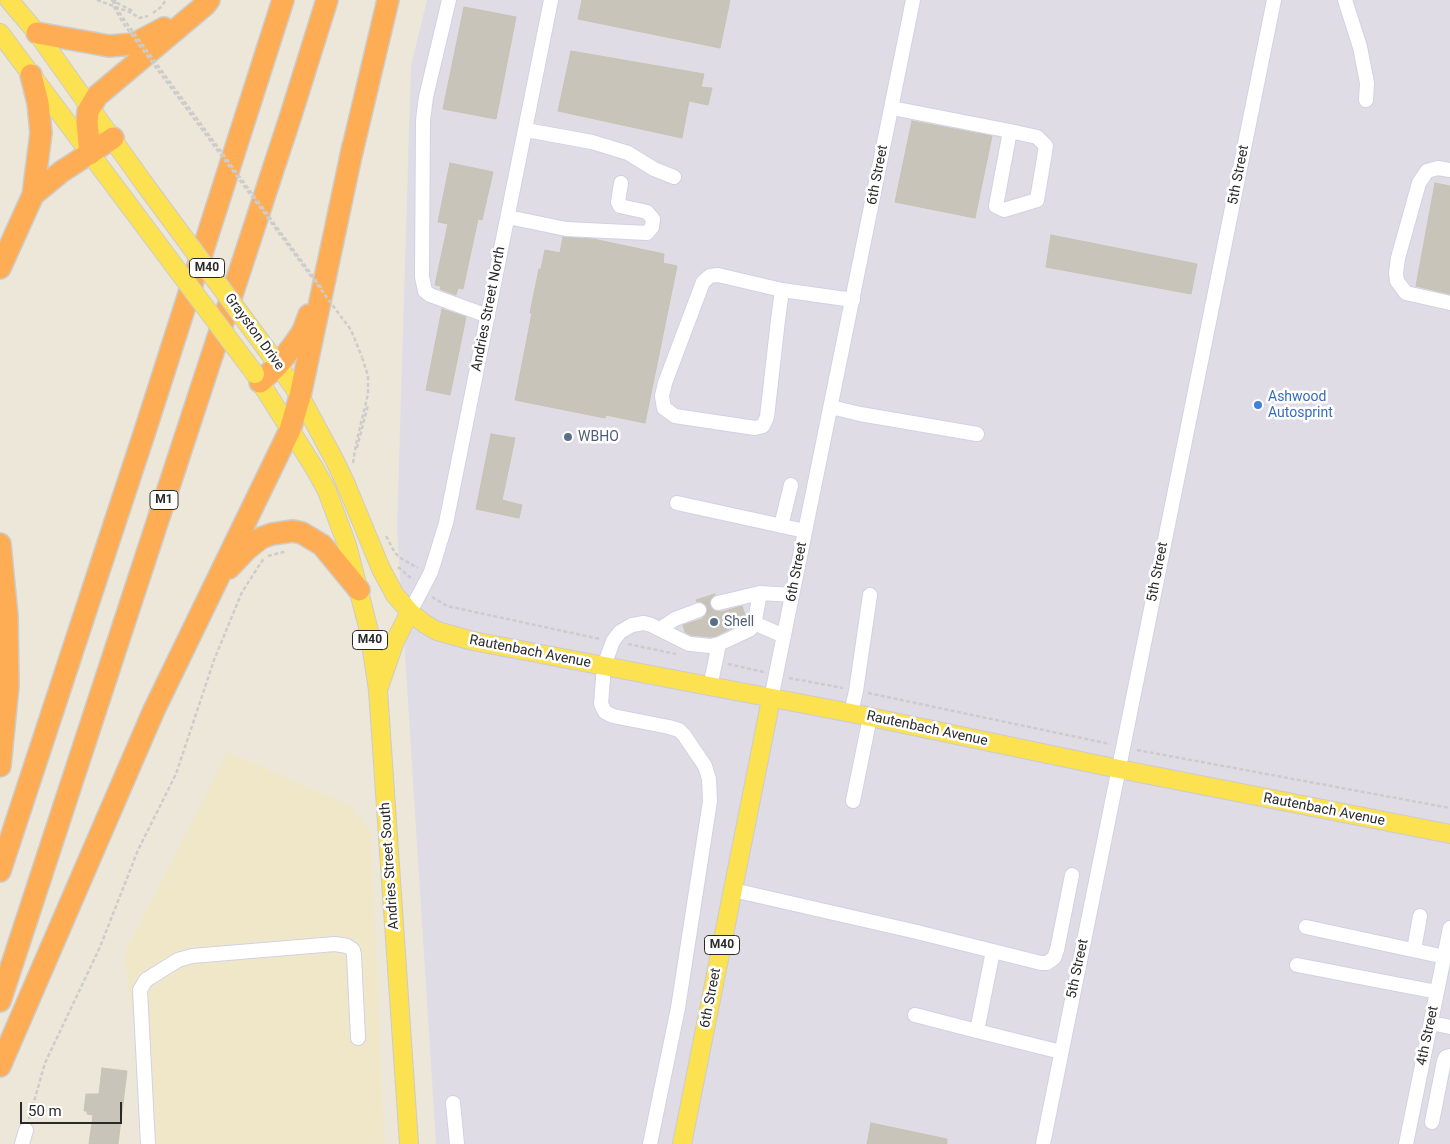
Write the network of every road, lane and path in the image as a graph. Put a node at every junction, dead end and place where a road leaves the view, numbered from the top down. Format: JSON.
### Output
{"nodes":[{"id":1,"x":9,"y":0,"type":"edge"},
{"id":2,"x":97,"y":0,"type":"edge"},
{"id":3,"x":113,"y":0,"type":"edge"},
{"id":4,"x":165,"y":0,"type":"edge"},
{"id":5,"x":199,"y":0,"type":"edge"},
{"id":6,"x":209,"y":0,"type":"edge"},
{"id":7,"x":283,"y":0,"type":"edge"},
{"id":8,"x":327,"y":0,"type":"edge"},
{"id":9,"x":388,"y":0,"type":"edge"},
{"id":10,"x":449,"y":0,"type":"edge"},
{"id":11,"x":551,"y":0,"type":"edge"},
{"id":12,"x":914,"y":0,"type":"edge"},
{"id":13,"x":1274,"y":0,"type":"edge"},
{"id":14,"x":1345,"y":0,"type":"edge"},
{"id":15,"x":132,"y":12,"type":"junction"},
{"id":16,"x":37,"y":33,"type":"junction"},
{"id":17,"x":0,"y":34,"type":"edge"},
{"id":18,"x":31,"y":75,"type":"junction"},
{"id":19,"x":1366,"y":100,"type":"dead end"},
{"id":20,"x":90,"y":105,"type":"junction"},
{"id":21,"x":892,"y":108,"type":"junction"},
{"id":22,"x":526,"y":130,"type":"junction"},
{"id":23,"x":1010,"y":131,"type":"junction"},
{"id":24,"x":114,"y":138,"type":"junction"},
{"id":25,"x":354,"y":146,"type":"junction"},
{"id":26,"x":90,"y":154,"type":"junction"},
{"id":27,"x":1450,"y":170,"type":"edge"},
{"id":28,"x":674,"y":177,"type":"dead end"},
{"id":29,"x":621,"y":183,"type":"dead end"},
{"id":30,"x":33,"y":195,"type":"junction"},
{"id":31,"x":508,"y":217,"type":"junction"},
{"id":32,"x":0,"y":268,"type":"edge"},
{"id":33,"x":782,"y":290,"type":"junction"},
{"id":34,"x":853,"y":300,"type":"junction"},
{"id":35,"x":1450,"y":303,"type":"edge"},
{"id":36,"x":488,"y":316,"type":"junction"},
{"id":37,"x":363,"y":357,"type":"junction"},
{"id":38,"x":274,"y":359,"type":"junction"},
{"id":39,"x":258,"y":378,"type":"junction"},
{"id":40,"x":300,"y":396,"type":"junction"},
{"id":41,"x":832,"y":407,"type":"junction"},
{"id":42,"x":290,"y":430,"type":"junction"},
{"id":43,"x":977,"y":434,"type":"dead end"},
{"id":44,"x":355,"y":462,"type":"dead end"},
{"id":45,"x":354,"y":469,"type":"dead end"},
{"id":46,"x":791,"y":485,"type":"dead end"},
{"id":47,"x":677,"y":504,"type":"dead end"},
{"id":48,"x":781,"y":526,"type":"junction"},
{"id":49,"x":805,"y":531,"type":"junction"},
{"id":50,"x":384,"y":533,"type":"dead end"},
{"id":51,"x":0,"y":544,"type":"edge"},
{"id":52,"x":294,"y":549,"type":"dead end"},
{"id":53,"x":394,"y":563,"type":"dead end"},
{"id":54,"x":431,"y":572,"type":"junction"},
{"id":55,"x":215,"y":583,"type":"junction"},
{"id":56,"x":422,"y":589,"type":"junction"},
{"id":57,"x":359,"y":590,"type":"junction"},
{"id":58,"x":760,"y":593,"type":"junction"},
{"id":59,"x":792,"y":595,"type":"junction"},
{"id":60,"x":870,"y":595,"type":"dead end"},
{"id":61,"x":718,"y":603,"type":"tunnel mouth"},
{"id":62,"x":699,"y":610,"type":"tunnel mouth"},
{"id":63,"x":410,"y":612,"type":"junction"},
{"id":64,"x":754,"y":624,"type":"junction"},
{"id":65,"x":660,"y":629,"type":"junction"},
{"id":66,"x":784,"y":636,"type":"junction"},
{"id":67,"x":613,"y":641,"type":"junction"},
{"id":68,"x":719,"y":644,"type":"junction"},
{"id":69,"x":678,"y":654,"type":"dead end"},
{"id":70,"x":715,"y":662,"type":"junction"},
{"id":71,"x":604,"y":666,"type":"junction"},
{"id":72,"x":776,"y":675,"type":"junction"},
{"id":73,"x":710,"y":687,"type":"junction"},
{"id":74,"x":378,"y":690,"type":"junction"},
{"id":75,"x":856,"y":691,"type":"junction"},
{"id":76,"x":771,"y":699,"type":"junction"},
{"id":77,"x":851,"y":713,"type":"junction"},
{"id":78,"x":870,"y":717,"type":"junction"},
{"id":79,"x":1124,"y":747,"type":"junction"},
{"id":80,"x":0,"y":766,"type":"edge"},
{"id":81,"x":1119,"y":769,"type":"junction"},
{"id":82,"x":853,"y":801,"type":"dead end"},
{"id":83,"x":1450,"y":808,"type":"edge"},
{"id":84,"x":1450,"y":834,"type":"edge"},
{"id":85,"x":0,"y":871,"type":"edge"},
{"id":86,"x":1072,"y":875,"type":"dead end"},
{"id":87,"x":733,"y":890,"type":"junction"},
{"id":88,"x":1420,"y":916,"type":"dead end"},
{"id":89,"x":1306,"y":927,"type":"dead end"},
{"id":90,"x":1450,"y":928,"type":"edge"},
{"id":91,"x":1414,"y":950,"type":"junction"},
{"id":92,"x":993,"y":951,"type":"junction"},
{"id":93,"x":1445,"y":957,"type":"junction"},
{"id":94,"x":1297,"y":965,"type":"dead end"},
{"id":95,"x":1438,"y":992,"type":"junction"},
{"id":96,"x":0,"y":1001,"type":"edge"},
{"id":97,"x":915,"y":1015,"type":"dead end"},
{"id":98,"x":1431,"y":1023,"type":"junction"},
{"id":99,"x":1450,"y":1027,"type":"edge"},
{"id":100,"x":977,"y":1032,"type":"junction"},
{"id":101,"x":358,"y":1038,"type":"dead end"},
{"id":102,"x":1061,"y":1052,"type":"junction"},
{"id":103,"x":1450,"y":1056,"type":"edge"},
{"id":104,"x":0,"y":1066,"type":"edge"},
{"id":105,"x":453,"y":1103,"type":"dead end"},
{"id":106,"x":1432,"y":1122,"type":"dead end"},
{"id":107,"x":26,"y":1130,"type":"joint"},
{"id":108,"x":22,"y":1144,"type":"edge"},
{"id":109,"x":148,"y":1144,"type":"edge"},
{"id":110,"x":409,"y":1144,"type":"edge"},
{"id":111,"x":457,"y":1144,"type":"edge"},
{"id":112,"x":650,"y":1144,"type":"edge"},
{"id":113,"x":682,"y":1144,"type":"edge"},
{"id":114,"x":1043,"y":1144,"type":"edge"},
{"id":115,"x":1406,"y":1144,"type":"edge"}],
"edges":[{"from":1,"to":16,"type":"main road","name":"Grayston Drive","number":"M40"},
{"from":2,"to":15,"type":"path"},
{"from":3,"to":15,"type":"path"},
{"from":3,"to":37,"type":"path","bridge":true},
{"from":4,"to":15,"type":"path"},
{"from":5,"to":16,"type":"highway"},
{"from":6,"to":20,"type":"highway"},
{"from":7,"to":85,"type":"highway"},
{"from":8,"to":96,"type":"highway","number":"M1"},
{"from":9,"to":25,"type":"highway"},
{"from":10,"to":36,"type":"street"},
{"from":11,"to":22,"type":"street","name":"Andries Street North"},
{"from":12,"to":21,"type":"street","name":"6th Street"},
{"from":13,"to":79,"type":"street","name":"5th Street"},
{"from":14,"to":19,"type":"street"},
{"from":16,"to":20,"type":"main road","name":"Grayston Drive","number":"M40"},
{"from":17,"to":18,"type":"main road","name":"Grayston Drive","number":"M40"},
{"from":18,"to":26,"type":"main road","name":"Grayston Drive","number":"M40"},
{"from":18,"to":30,"type":"highway"},
{"from":20,"to":24,"type":"main road","name":"Grayston Drive","number":"M40"},
{"from":20,"to":26,"type":"highway"},
{"from":21,"to":23,"type":"street"},
{"from":21,"to":34,"type":"street","name":"6th Street"},
{"from":22,"to":28,"type":"street"},
{"from":22,"to":31,"type":"street","name":"Andries Street North"},
{"from":23,"to":23,"type":"street"},
{"from":24,"to":26,"type":"highway"},
{"from":24,"to":38,"type":"main road","name":"Grayston Drive","number":"M40","bridge":true},
{"from":25,"to":38,"type":"highway"},
{"from":25,"to":40,"type":"highway"},
{"from":26,"to":30,"type":"highway"},
{"from":26,"to":39,"type":"main road","name":"Grayston Drive","number":"M40","bridge":true},
{"from":27,"to":35,"type":"street"},
{"from":29,"to":31,"type":"street"},
{"from":30,"to":32,"type":"highway"},
{"from":31,"to":36,"type":"street","name":"Andries Street North"},
{"from":33,"to":33,"type":"street"},
{"from":33,"to":34,"type":"street"},
{"from":34,"to":41,"type":"street","name":"6th Street"},
{"from":36,"to":54,"type":"street","name":"Andries Street North"},
{"from":37,"to":44,"type":"path"},
{"from":37,"to":45,"type":"path"},
{"from":38,"to":39,"type":"highway"},
{"from":38,"to":40,"type":"main road","name":"Grayston Drive","number":"M40"},
{"from":39,"to":42,"type":"main road","name":"Grayston Drive","number":"M40"},
{"from":40,"to":42,"type":"highway"},
{"from":40,"to":63,"type":"main road","name":"Grayston Drive","number":"M40"},
{"from":41,"to":43,"type":"street"},
{"from":41,"to":49,"type":"street","name":"6th Street"},
{"from":42,"to":55,"type":"highway"},
{"from":42,"to":57,"type":"main road","name":"Grayston Drive","number":"M40"},
{"from":46,"to":48,"type":"street"},
{"from":47,"to":48,"type":"street"},
{"from":48,"to":49,"type":"street"},
{"from":49,"to":59,"type":"street","name":"6th Street"},
{"from":50,"to":54,"type":"path"},
{"from":51,"to":80,"type":"highway"},
{"from":52,"to":107,"type":"path"},
{"from":53,"to":56,"type":"path"},
{"from":54,"to":56,"type":"street","name":"Andries Street North"},
{"from":55,"to":57,"type":"highway"},
{"from":55,"to":104,"type":"highway"},
{"from":56,"to":63,"type":"street","name":"Andries Street North"},
{"from":56,"to":67,"type":"path"},
{"from":57,"to":74,"type":"main road","name":"Andries Street South","number":"M40"},
{"from":58,"to":59,"type":"street"},
{"from":58,"to":61,"type":"street"},
{"from":58,"to":64,"type":"street"},
{"from":59,"to":66,"type":"street","name":"6th Street"},
{"from":60,"to":75,"type":"street"},
{"from":62,"to":65,"type":"street"},
{"from":63,"to":71,"type":"main road","name":"Rautenbach Avenue","number":"M40"},
{"from":63,"to":74,"type":"main road"},
{"from":64,"to":66,"type":"street"},
{"from":64,"to":68,"type":"street"},
{"from":65,"to":67,"type":"street"},
{"from":65,"to":68,"type":"street"},
{"from":66,"to":72,"type":"street","name":"6th Street"},
{"from":67,"to":69,"type":"path"},
{"from":67,"to":71,"type":"street"},
{"from":68,"to":70,"type":"street"},
{"from":70,"to":72,"type":"path"},
{"from":70,"to":73,"type":"street"},
{"from":71,"to":73,"type":"main road","name":"Rautenbach Avenue","number":"M40"},
{"from":71,"to":112,"type":"street"},
{"from":72,"to":75,"type":"path"},
{"from":72,"to":76,"type":"street","name":"6th Street"},
{"from":73,"to":76,"type":"main road","name":"Rautenbach Avenue","number":"M40"},
{"from":74,"to":110,"type":"main road","name":"Andries Street South","number":"M40"},
{"from":75,"to":77,"type":"street"},
{"from":75,"to":79,"type":"path"},
{"from":76,"to":77,"type":"main road","name":"Rautenbach Avenue"},
{"from":76,"to":87,"type":"main road","name":"6th Street","number":"M40"},
{"from":77,"to":78,"type":"main road","name":"Rautenbach Avenue"},
{"from":78,"to":81,"type":"main road","name":"Rautenbach Avenue"},
{"from":78,"to":82,"type":"street"},
{"from":79,"to":81,"type":"street","name":"5th Street"},
{"from":79,"to":83,"type":"path"},
{"from":81,"to":84,"type":"main road","name":"Rautenbach Avenue"},
{"from":81,"to":102,"type":"street","name":"5th Street"},
{"from":86,"to":92,"type":"street"},
{"from":87,"to":92,"type":"street"},
{"from":87,"to":113,"type":"main road","name":"6th Street","number":"M40"},
{"from":88,"to":91,"type":"street"},
{"from":89,"to":91,"type":"street"},
{"from":90,"to":93,"type":"street","name":"4th Street"},
{"from":91,"to":93,"type":"street"},
{"from":92,"to":100,"type":"street"},
{"from":93,"to":95,"type":"street","name":"4th Street"},
{"from":94,"to":95,"type":"street"},
{"from":95,"to":98,"type":"street","name":"4th Street"},
{"from":97,"to":100,"type":"street"},
{"from":98,"to":99,"type":"street"},
{"from":98,"to":115,"type":"street","name":"4th Street"},
{"from":100,"to":102,"type":"street"},
{"from":101,"to":109,"type":"street"},
{"from":102,"to":114,"type":"street","name":"5th Street"},
{"from":103,"to":106,"type":"street"},
{"from":105,"to":111,"type":"street"},
{"from":107,"to":108,"type":"street"}]}
